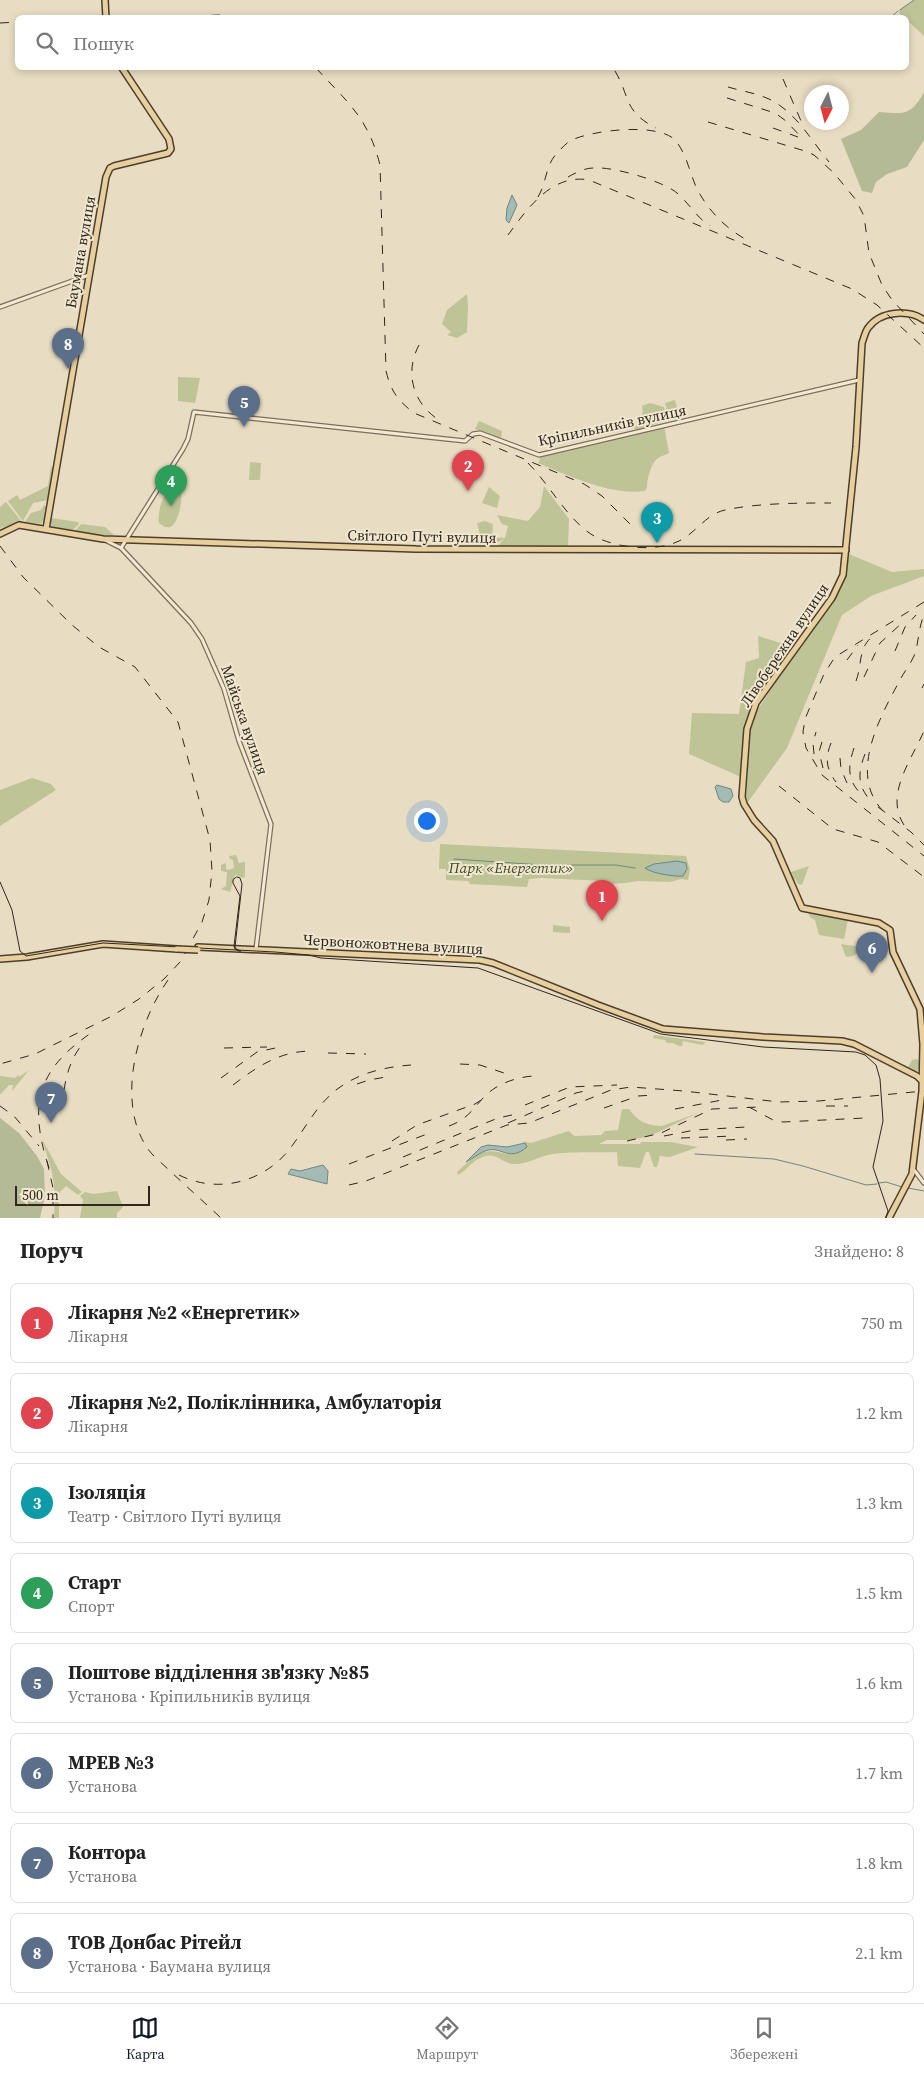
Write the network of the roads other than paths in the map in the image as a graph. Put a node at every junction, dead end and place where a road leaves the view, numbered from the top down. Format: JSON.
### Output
{"nodes":[{"id":1,"x":106,"y":0,"type":"edge"},
{"id":2,"x":106,"y":15,"type":"edge"},
{"id":3,"x":123,"y":70,"type":"edge"},
{"id":4,"x":88,"y":275,"type":"junction"},
{"id":5,"x":0,"y":307,"type":"edge"},
{"id":6,"x":924,"y":320,"type":"edge"},
{"id":7,"x":859,"y":380,"type":"junction"},
{"id":8,"x":48,"y":518,"type":"junction"},
{"id":9,"x":38,"y":528,"type":"junction"},
{"id":10,"x":46,"y":530,"type":"junction"},
{"id":11,"x":54,"y":531,"type":"junction"},
{"id":12,"x":0,"y":534,"type":"edge"},
{"id":13,"x":103,"y":539,"type":"junction"},
{"id":14,"x":126,"y":539,"type":"junction"},
{"id":15,"x":121,"y":548,"type":"junction"},
{"id":16,"x":846,"y":550,"type":"junction"},
{"id":17,"x":256,"y":950,"type":"junction"},
{"id":18,"x":0,"y":959,"type":"edge"},
{"id":19,"x":923,"y":1063,"type":"edge"},
{"id":20,"x":913,"y":1074,"type":"junction"},
{"id":21,"x":922,"y":1082,"type":"junction"},
{"id":22,"x":912,"y":1169,"type":"junction"},
{"id":23,"x":918,"y":1176,"type":"junction"},
{"id":24,"x":911,"y":1177,"type":"junction"},
{"id":25,"x":924,"y":1183,"type":"edge"},
{"id":26,"x":889,"y":1218,"type":"edge"}],
"edges":[{"from":1,"to":2,"type":"main road"},
{"from":3,"to":4,"type":"main road","name":"Баумана вулиця"},
{"from":4,"to":5,"type":"street"},
{"from":4,"to":8,"type":"main road","name":"Баумана вулиця"},
{"from":6,"to":7,"type":"main road","name":"Лівобережна вулиця"},
{"from":7,"to":14,"type":"street","name":"Кріпильників вулиця"},
{"from":7,"to":16,"type":"main road","name":"Лівобережна вулиця"},
{"from":8,"to":9,"type":"main road"},
{"from":8,"to":10,"type":"main road","name":"Баумана вулиця"},
{"from":8,"to":11,"type":"main road"},
{"from":9,"to":10,"type":"main road","name":"Світлого Путі вулиця"},
{"from":9,"to":12,"type":"main road","name":"Світлого Путі вулиця"},
{"from":10,"to":11,"type":"main road","name":"Світлого Путі вулиця"},
{"from":11,"to":13,"type":"main road","name":"Світлого Путі вулиця"},
{"from":13,"to":14,"type":"main road","name":"Світлого Путі вулиця"},
{"from":13,"to":15,"type":"street","name":"Майська вулиця"},
{"from":14,"to":15,"type":"street"},
{"from":14,"to":16,"type":"main road","name":"Світлого Путі вулиця"},
{"from":15,"to":17,"type":"street","name":"Майська вулиця"},
{"from":16,"to":19,"type":"main road","name":"Лівобережна вулиця"},
{"from":17,"to":18,"type":"main road","name":"Червоножовтнева вулиця","bridge":true},
{"from":17,"to":20,"type":"main road","name":"Червоножовтнева вулиця"},
{"from":19,"to":20,"type":"main road"},
{"from":19,"to":21,"type":"main road","name":"Лівобережна вулиця"},
{"from":20,"to":21,"type":"main road","name":"Червоножовтнева вулиця"},
{"from":21,"to":22,"type":"main road","name":"Лівобережна вулиця"},
{"from":22,"to":23,"type":"street"},
{"from":22,"to":24,"type":"main road","name":"Лівобережна вулиця"},
{"from":23,"to":24,"type":"street"},
{"from":23,"to":25,"type":"street"},
{"from":24,"to":26,"type":"main road","name":"Лівобережна вулиця"}]}
